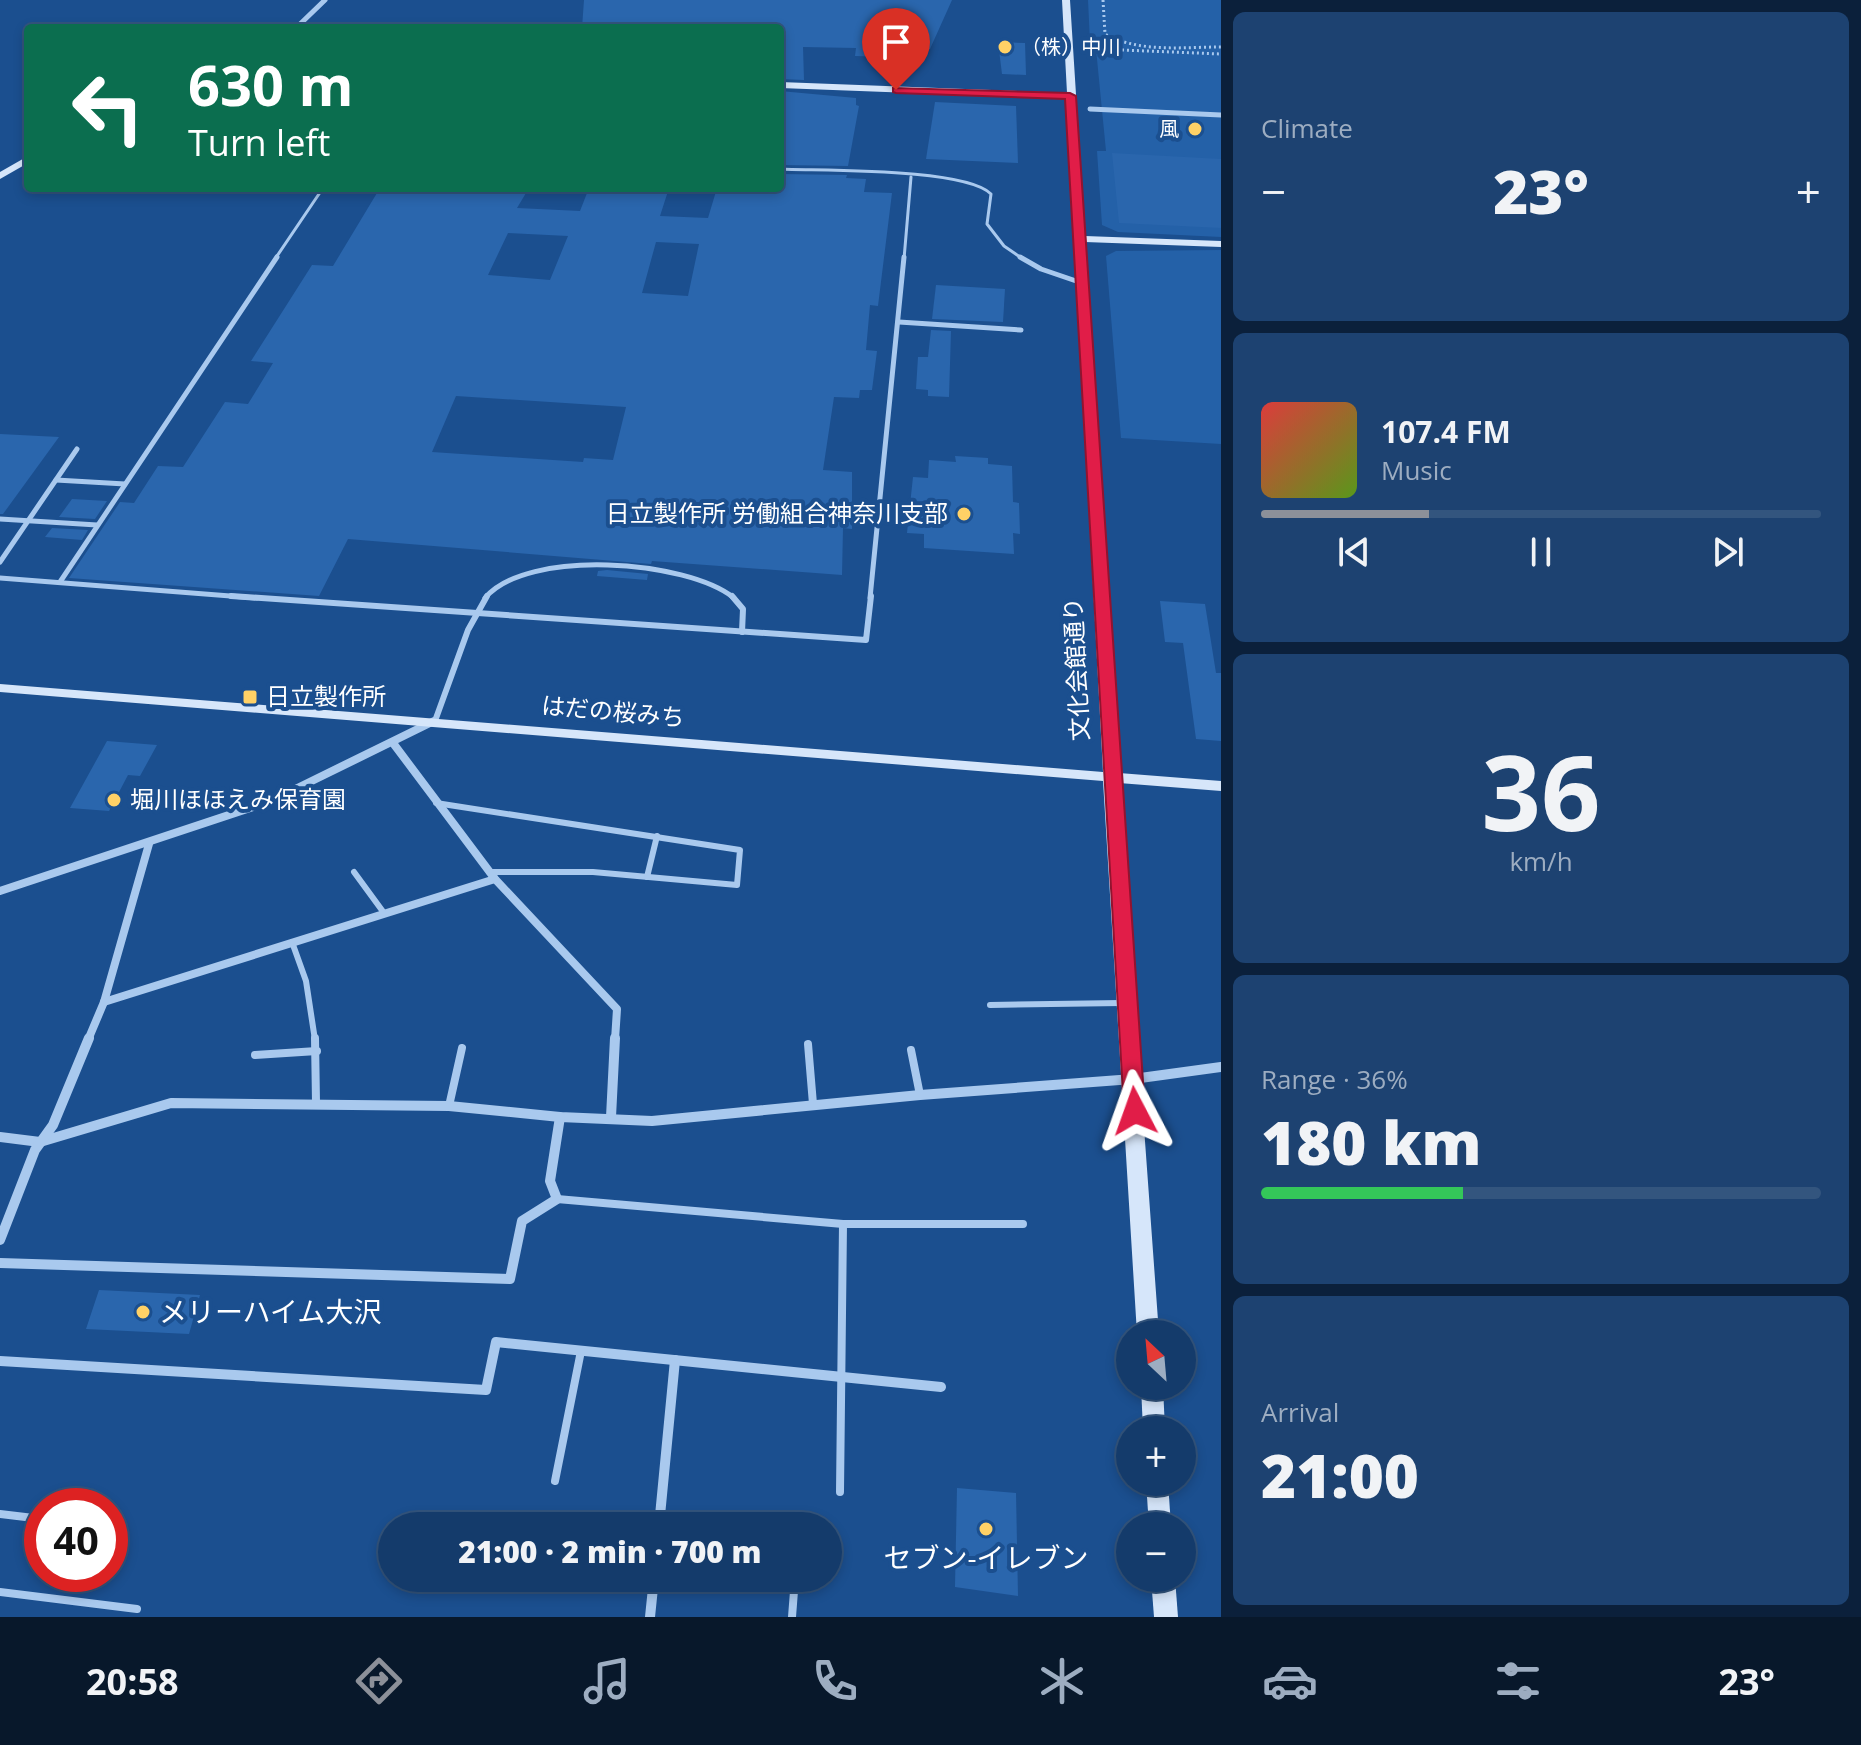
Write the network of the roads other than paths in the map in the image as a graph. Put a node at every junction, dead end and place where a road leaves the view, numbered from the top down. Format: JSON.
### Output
{"nodes":[{"id":1,"x":325,"y":0,"type":"edge"},
{"id":2,"x":1066,"y":0,"type":"edge"},
{"id":3,"x":300,"y":24,"type":"edge"},
{"id":4,"x":784,"y":85,"type":"edge"},
{"id":5,"x":1070,"y":96,"type":"junction"},
{"id":6,"x":1090,"y":109,"type":"dead end"},
{"id":7,"x":1221,"y":115,"type":"edge"},
{"id":8,"x":24,"y":161,"type":"edge"},
{"id":9,"x":784,"y":169,"type":"edge"},
{"id":10,"x":0,"y":176,"type":"edge"},
{"id":11,"x":911,"y":177,"type":"junction"},
{"id":12,"x":320,"y":192,"type":"edge"},
{"id":13,"x":1081,"y":239,"type":"junction"},
{"id":14,"x":1221,"y":244,"type":"edge"},
{"id":15,"x":1082,"y":283,"type":"junction"},
{"id":16,"x":899,"y":322,"type":"junction"},
{"id":17,"x":1021,"y":330,"type":"dead end"},
{"id":18,"x":77,"y":449,"type":"dead end"},
{"id":19,"x":56,"y":480,"type":"junction"},
{"id":20,"x":125,"y":484,"type":"junction"},
{"id":21,"x":0,"y":519,"type":"edge"},
{"id":22,"x":28,"y":521,"type":"junction"},
{"id":23,"x":97,"y":525,"type":"junction"},
{"id":24,"x":0,"y":562,"type":"edge"},
{"id":25,"x":0,"y":578,"type":"edge"},
{"id":26,"x":60,"y":582,"type":"junction"},
{"id":27,"x":475,"y":614,"type":"junction"},
{"id":28,"x":742,"y":632,"type":"junction"},
{"id":29,"x":0,"y":688,"type":"edge"},
{"id":30,"x":435,"y":721,"type":"junction"},
{"id":31,"x":393,"y":743,"type":"junction"},
{"id":32,"x":1111,"y":778,"type":"junction"},
{"id":33,"x":1221,"y":786,"type":"edge"},
{"id":34,"x":435,"y":803,"type":"junction"},
{"id":35,"x":657,"y":836,"type":"junction"},
{"id":36,"x":149,"y":844,"type":"junction"},
{"id":37,"x":354,"y":872,"type":"dead end"},
{"id":38,"x":492,"y":876,"type":"junction"},
{"id":39,"x":647,"y":877,"type":"junction"},
{"id":40,"x":0,"y":891,"type":"edge"},
{"id":41,"x":384,"y":913,"type":"junction"},
{"id":42,"x":292,"y":942,"type":"junction"},
{"id":43,"x":104,"y":1002,"type":"junction"},
{"id":44,"x":1127,"y":1003,"type":"junction"},
{"id":45,"x":990,"y":1005,"type":"dead end"},
{"id":46,"x":808,"y":1044,"type":"dead end"},
{"id":47,"x":462,"y":1048,"type":"dead end"},
{"id":48,"x":911,"y":1050,"type":"dead end"},
{"id":49,"x":317,"y":1051,"type":"junction"},
{"id":50,"x":255,"y":1055,"type":"dead end"},
{"id":51,"x":1221,"y":1067,"type":"edge"},
{"id":52,"x":1133,"y":1079,"type":"junction"},
{"id":53,"x":920,"y":1095,"type":"junction"},
{"id":54,"x":316,"y":1103,"type":"junction"},
{"id":55,"x":813,"y":1104,"type":"junction"},
{"id":56,"x":449,"y":1106,"type":"junction"},
{"id":57,"x":560,"y":1117,"type":"junction"},
{"id":58,"x":611,"y":1117,"type":"junction"},
{"id":59,"x":0,"y":1137,"type":"edge"},
{"id":60,"x":40,"y":1142,"type":"junction"},
{"id":61,"x":557,"y":1199,"type":"junction"},
{"id":62,"x":843,"y":1224,"type":"junction"},
{"id":63,"x":1023,"y":1224,"type":"dead end"},
{"id":64,"x":0,"y":1240,"type":"edge"},
{"id":65,"x":0,"y":1263,"type":"edge"},
{"id":66,"x":1147,"y":1320,"type":"edge"},
{"id":67,"x":581,"y":1351,"type":"junction"},
{"id":68,"x":675,"y":1360,"type":"junction"},
{"id":69,"x":0,"y":1361,"type":"edge"},
{"id":70,"x":839,"y":1376,"type":"junction"},
{"id":71,"x":941,"y":1387,"type":"dead end"},
{"id":72,"x":555,"y":1481,"type":"dead end"},
{"id":73,"x":840,"y":1492,"type":"dead end"},
{"id":74,"x":660,"y":1512,"type":"edge"},
{"id":75,"x":0,"y":1514,"type":"edge"},
{"id":76,"x":24,"y":1517,"type":"edge"},
{"id":77,"x":0,"y":1592,"type":"edge"},
{"id":78,"x":653,"y":1592,"type":"edge"},
{"id":79,"x":794,"y":1592,"type":"edge"},
{"id":80,"x":1164,"y":1592,"type":"edge"},
{"id":81,"x":137,"y":1609,"type":"dead end"},
{"id":82,"x":650,"y":1617,"type":"edge"},
{"id":83,"x":792,"y":1617,"type":"edge"},
{"id":84,"x":1166,"y":1617,"type":"edge"}],
"edges":[{"from":1,"to":3,"type":"street"},
{"from":2,"to":5,"type":"street","name":"文化会館通り"},
{"from":4,"to":5,"type":"street"},
{"from":5,"to":13,"type":"street","name":"文化会館通り"},
{"from":6,"to":7,"type":"street"},
{"from":8,"to":10,"type":"street"},
{"from":9,"to":11,"type":"lane"},
{"from":11,"to":15,"type":"lane"},
{"from":11,"to":16,"type":"lane"},
{"from":12,"to":20,"type":"lane"},
{"from":13,"to":14,"type":"street"},
{"from":13,"to":15,"type":"street","name":"文化会館通り"},
{"from":15,"to":32,"type":"street","name":"文化会館通り"},
{"from":16,"to":17,"type":"lane"},
{"from":16,"to":28,"type":"lane"},
{"from":18,"to":19,"type":"lane"},
{"from":19,"to":20,"type":"lane"},
{"from":19,"to":22,"type":"lane"},
{"from":20,"to":23,"type":"lane"},
{"from":21,"to":22,"type":"lane"},
{"from":22,"to":23,"type":"lane"},
{"from":22,"to":24,"type":"lane"},
{"from":23,"to":26,"type":"lane"},
{"from":25,"to":26,"type":"lane"},
{"from":26,"to":27,"type":"lane"},
{"from":27,"to":28,"type":"lane"},
{"from":27,"to":28,"type":"lane"},
{"from":27,"to":30,"type":"lane"},
{"from":29,"to":30,"type":"street","name":"はだの桜みち"},
{"from":30,"to":31,"type":"street"},
{"from":30,"to":32,"type":"street","name":"はだの桜みち"},
{"from":31,"to":34,"type":"street"},
{"from":31,"to":36,"type":"street"},
{"from":32,"to":33,"type":"street","name":"はだの桜みち"},
{"from":32,"to":44,"type":"street","name":"文化会館通り"},
{"from":34,"to":35,"type":"lane"},
{"from":34,"to":38,"type":"street"},
{"from":35,"to":39,"type":"lane"},
{"from":35,"to":39,"type":"lane"},
{"from":36,"to":40,"type":"street"},
{"from":36,"to":43,"type":"street"},
{"from":37,"to":41,"type":"lane"},
{"from":38,"to":39,"type":"lane"},
{"from":38,"to":41,"type":"street"},
{"from":38,"to":58,"type":"street"},
{"from":41,"to":42,"type":"street"},
{"from":42,"to":43,"type":"street"},
{"from":42,"to":49,"type":"lane"},
{"from":43,"to":60,"type":"street"},
{"from":44,"to":45,"type":"lane"},
{"from":44,"to":52,"type":"street","name":"文化会館通り"},
{"from":46,"to":55,"type":"lane"},
{"from":47,"to":56,"type":"lane"},
{"from":48,"to":53,"type":"lane"},
{"from":49,"to":50,"type":"lane"},
{"from":49,"to":54,"type":"lane"},
{"from":51,"to":52,"type":"street"},
{"from":52,"to":53,"type":"street"},
{"from":52,"to":66,"type":"street","name":"文化会館通り"},
{"from":53,"to":55,"type":"street"},
{"from":54,"to":56,"type":"street"},
{"from":54,"to":60,"type":"street"},
{"from":55,"to":58,"type":"street"},
{"from":56,"to":57,"type":"street"},
{"from":57,"to":58,"type":"street"},
{"from":57,"to":61,"type":"street"},
{"from":59,"to":60,"type":"street"},
{"from":60,"to":64,"type":"street"},
{"from":61,"to":62,"type":"lane"},
{"from":61,"to":65,"type":"street"},
{"from":62,"to":63,"type":"lane"},
{"from":62,"to":70,"type":"lane"},
{"from":67,"to":68,"type":"street"},
{"from":67,"to":69,"type":"street"},
{"from":67,"to":72,"type":"lane"},
{"from":68,"to":70,"type":"street"},
{"from":68,"to":74,"type":"street"},
{"from":70,"to":71,"type":"street"},
{"from":70,"to":73,"type":"lane"},
{"from":75,"to":76,"type":"lane"},
{"from":77,"to":81,"type":"lane"},
{"from":78,"to":82,"type":"street"},
{"from":79,"to":83,"type":"lane"},
{"from":80,"to":84,"type":"street"}]}
